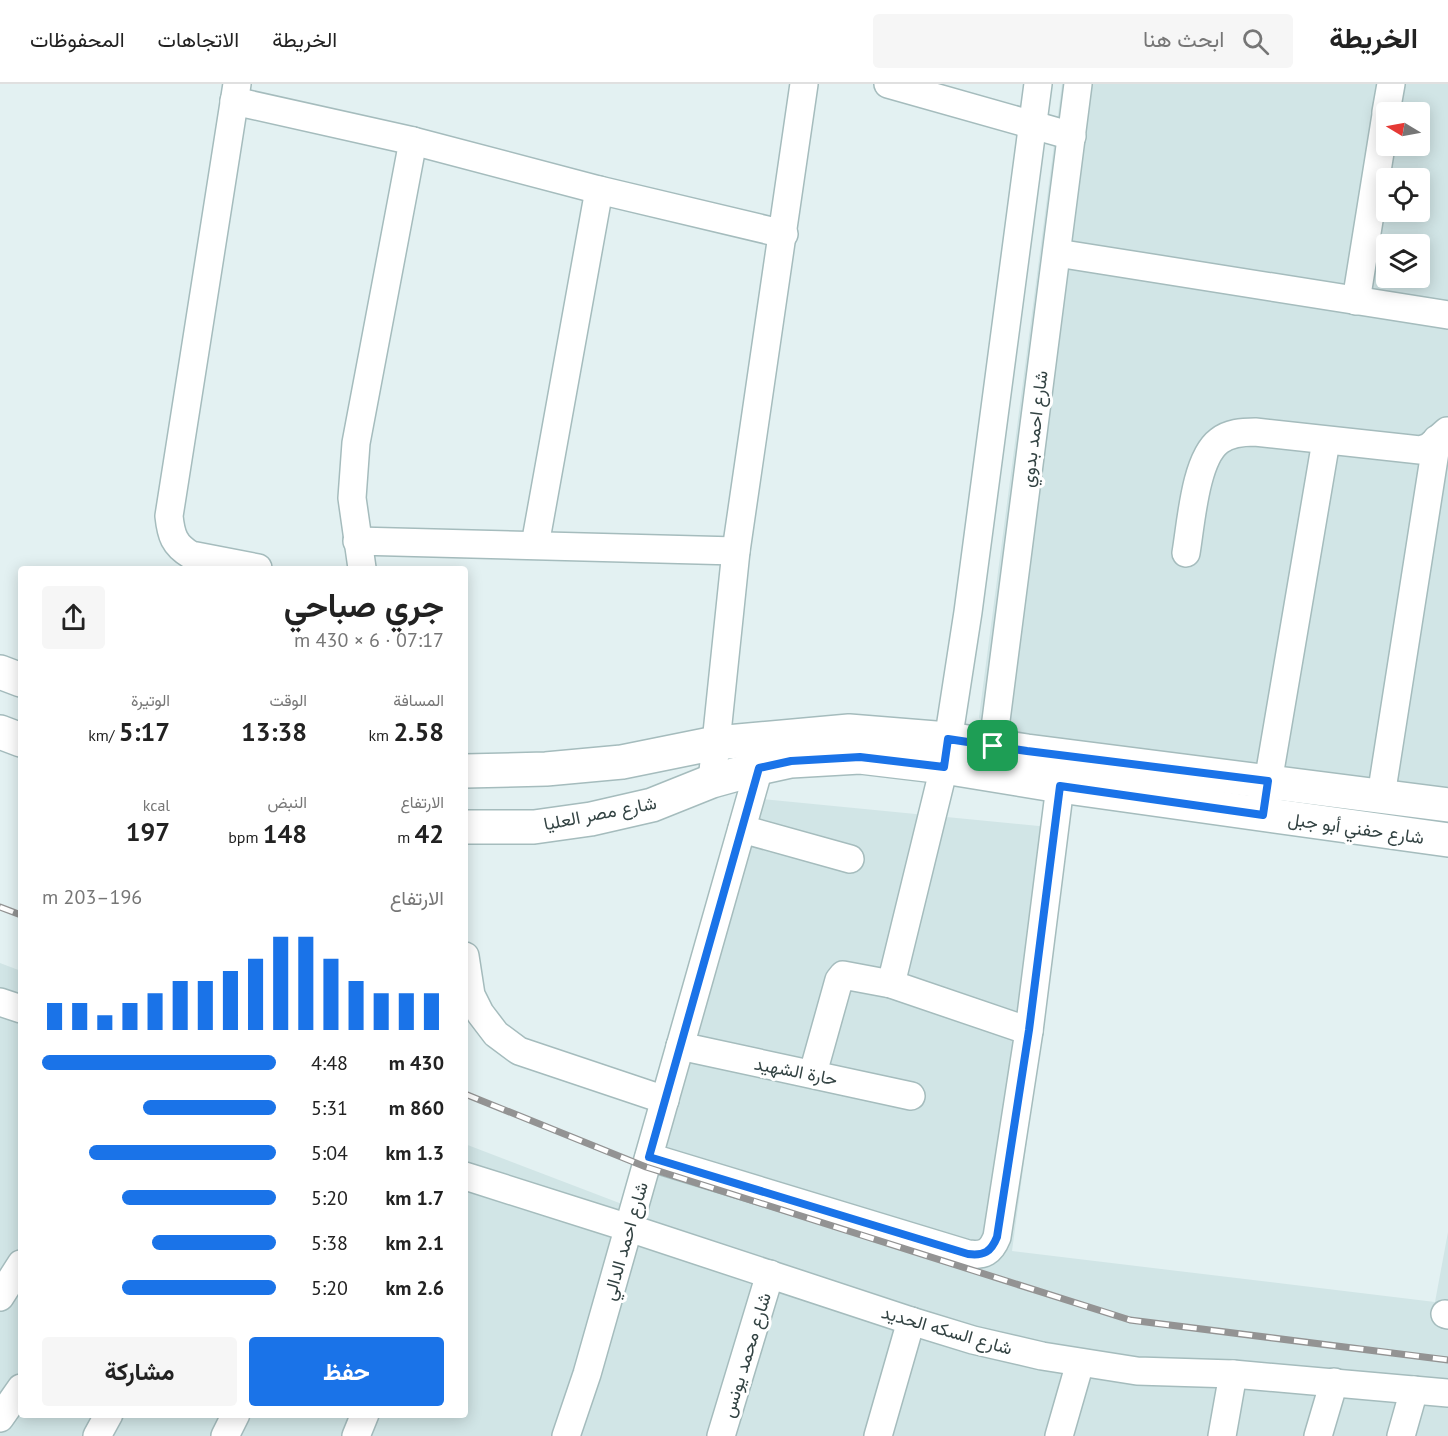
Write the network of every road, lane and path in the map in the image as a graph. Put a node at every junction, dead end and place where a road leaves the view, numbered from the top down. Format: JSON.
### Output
{"nodes":[{"id":1,"x":804,"y":84,"type":"edge"},
{"id":2,"x":888,"y":84,"type":"edge"},
{"id":3,"x":1038,"y":84,"type":"edge"},
{"id":4,"x":1078,"y":84,"type":"edge"},
{"id":5,"x":1391,"y":84,"type":"edge"},
{"id":6,"x":236,"y":92,"type":"edge"},
{"id":7,"x":1388,"y":102,"type":"edge"},
{"id":8,"x":1032,"y":125,"type":"junction"},
{"id":9,"x":1072,"y":136,"type":"junction"},
{"id":10,"x":413,"y":141,"type":"junction"},
{"id":11,"x":1379,"y":156,"type":"edge"},
{"id":12,"x":599,"y":190,"type":"junction"},
{"id":13,"x":783,"y":234,"type":"junction"},
{"id":14,"x":1057,"y":253,"type":"junction"},
{"id":15,"x":1356,"y":301,"type":"junction"},
{"id":16,"x":1448,"y":315,"type":"edge"},
{"id":17,"x":1443,"y":435,"type":"edge"},
{"id":18,"x":1326,"y":441,"type":"junction"},
{"id":19,"x":357,"y":541,"type":"junction"},
{"id":20,"x":536,"y":545,"type":"junction"},
{"id":21,"x":736,"y":551,"type":"junction"},
{"id":22,"x":1186,"y":553,"type":"dead end"},
{"id":23,"x":248,"y":566,"type":"edge"},
{"id":24,"x":362,"y":566,"type":"edge"},
{"id":25,"x":0,"y":672,"type":"edge"},
{"id":26,"x":18,"y":679,"type":"edge"},
{"id":27,"x":0,"y":732,"type":"edge"},
{"id":28,"x":18,"y":739,"type":"edge"},
{"id":29,"x":716,"y":743,"type":"junction"},
{"id":30,"x":946,"y":753,"type":"junction"},
{"id":31,"x":991,"y":760,"type":"junction"},
{"id":32,"x":759,"y":768,"type":"junction"},
{"id":33,"x":468,"y":771,"type":"edge"},
{"id":34,"x":712,"y":781,"type":"junction"},
{"id":35,"x":1268,"y":781,"type":"junction"},
{"id":36,"x":1060,"y":786,"type":"junction"},
{"id":37,"x":1381,"y":796,"type":"junction"},
{"id":38,"x":1448,"y":805,"type":"edge"},
{"id":39,"x":1263,"y":815,"type":"junction"},
{"id":40,"x":468,"y":827,"type":"edge"},
{"id":41,"x":742,"y":829,"type":"junction"},
{"id":42,"x":1448,"y":840,"type":"edge"},
{"id":43,"x":850,"y":859,"type":"dead end"},
{"id":44,"x":468,"y":976,"type":"edge"},
{"id":45,"x":891,"y":984,"type":"junction"},
{"id":46,"x":1029,"y":1030,"type":"junction"},
{"id":47,"x":680,"y":1046,"type":"junction"},
{"id":48,"x":813,"y":1073,"type":"junction"},
{"id":49,"x":911,"y":1096,"type":"dead end"},
{"id":50,"x":665,"y":1100,"type":"junction"},
{"id":51,"x":649,"y":1157,"type":"junction"},
{"id":52,"x":468,"y":1178,"type":"edge"},
{"id":53,"x":629,"y":1228,"type":"junction"},
{"id":54,"x":18,"y":1269,"type":"edge"},
{"id":55,"x":770,"y":1274,"type":"junction"},
{"id":56,"x":0,"y":1297,"type":"edge"},
{"id":57,"x":911,"y":1321,"type":"junction"},
{"id":58,"x":1080,"y":1363,"type":"junction"},
{"id":59,"x":1233,"y":1374,"type":"junction"},
{"id":60,"x":1334,"y":1382,"type":"junction"},
{"id":61,"x":1414,"y":1390,"type":"junction"},
{"id":62,"x":18,"y":1392,"type":"edge"},
{"id":63,"x":1448,"y":1393,"type":"edge"},
{"id":64,"x":0,"y":1418,"type":"edge"},
{"id":65,"x":107,"y":1418,"type":"edge"},
{"id":66,"x":234,"y":1418,"type":"edge"},
{"id":67,"x":363,"y":1418,"type":"edge"},
{"id":68,"x":1062,"y":1435,"type":"edge"},
{"id":69,"x":97,"y":1436,"type":"edge"},
{"id":70,"x":225,"y":1436,"type":"edge"},
{"id":71,"x":356,"y":1436,"type":"edge"},
{"id":72,"x":566,"y":1436,"type":"edge"},
{"id":73,"x":721,"y":1436,"type":"edge"},
{"id":74,"x":878,"y":1436,"type":"edge"},
{"id":75,"x":1222,"y":1436,"type":"edge"},
{"id":76,"x":1318,"y":1436,"type":"edge"},
{"id":77,"x":1401,"y":1436,"type":"edge"}],
"edges":[{"from":1,"to":13,"type":"street"},
{"from":2,"to":8,"type":"street"},
{"from":3,"to":8,"type":"street"},
{"from":4,"to":9,"type":"street","name":"شارع احمد بدوي"},
{"from":5,"to":7,"type":"street"},
{"from":6,"to":10,"type":"street"},
{"from":6,"to":23,"type":"street"},
{"from":8,"to":9,"type":"street"},
{"from":8,"to":30,"type":"street"},
{"from":9,"to":14,"type":"street","name":"شارع احمد بدوي"},
{"from":10,"to":12,"type":"street"},
{"from":10,"to":19,"type":"street"},
{"from":11,"to":15,"type":"street"},
{"from":12,"to":13,"type":"street"},
{"from":12,"to":20,"type":"street"},
{"from":13,"to":21,"type":"street"},
{"from":14,"to":15,"type":"street"},
{"from":14,"to":31,"type":"street","name":"شارع احمد بدوي"},
{"from":15,"to":16,"type":"street"},
{"from":17,"to":18,"type":"street"},
{"from":17,"to":37,"type":"street"},
{"from":18,"to":22,"type":"street"},
{"from":18,"to":35,"type":"street"},
{"from":19,"to":20,"type":"street"},
{"from":19,"to":24,"type":"street"},
{"from":20,"to":21,"type":"street"},
{"from":21,"to":29,"type":"street"},
{"from":25,"to":26,"type":"street"},
{"from":27,"to":28,"type":"street"},
{"from":29,"to":30,"type":"street"},
{"from":29,"to":33,"type":"street"},
{"from":29,"to":34,"type":"street"},
{"from":30,"to":31,"type":"street","name":"شارع حفني أبو جبل"},
{"from":30,"to":32,"type":"street","name":"شارع مصر العليا"},
{"from":30,"to":45,"type":"street"},
{"from":31,"to":35,"type":"street","name":"شارع حفني أبو جبل"},
{"from":31,"to":36,"type":"street","name":"شارع حفني أبو جبل"},
{"from":32,"to":34,"type":"street","name":"شارع مصر العليا"},
{"from":32,"to":41,"type":"street","name":"شارع احمد الدالي"},
{"from":34,"to":40,"type":"street","name":"شارع مصر العليا"},
{"from":35,"to":37,"type":"street","name":"شارع حفني أبو جبل"},
{"from":35,"to":39,"type":"street"},
{"from":36,"to":39,"type":"street","name":"شارع حفني أبو جبل"},
{"from":36,"to":46,"type":"street"},
{"from":37,"to":38,"type":"street","name":"شارع حفني أبو جبل"},
{"from":39,"to":42,"type":"street","name":"شارع حفني أبو جبل"},
{"from":41,"to":43,"type":"street"},
{"from":41,"to":47,"type":"street","name":"شارع احمد الدالي"},
{"from":44,"to":50,"type":"street"},
{"from":45,"to":46,"type":"street"},
{"from":45,"to":48,"type":"street"},
{"from":46,"to":51,"type":"street"},
{"from":47,"to":48,"type":"street","name":"حارة الشهيد"},
{"from":47,"to":50,"type":"street","name":"شارع احمد الدالي"},
{"from":48,"to":49,"type":"street","name":"حارة الشهيد"},
{"from":50,"to":51,"type":"street","name":"شارع احمد الدالي"},
{"from":51,"to":53,"type":"street","name":"شارع احمد الدالي"},
{"from":52,"to":53,"type":"street","name":"شارع السكه الحديد"},
{"from":53,"to":55,"type":"street","name":"شارع السكه الحديد"},
{"from":53,"to":72,"type":"street","name":"شارع احمد الدالي"},
{"from":54,"to":56,"type":"street"},
{"from":55,"to":57,"type":"street","name":"شارع السكه الحديد"},
{"from":55,"to":73,"type":"street","name":"شارع محمد يونس"},
{"from":57,"to":58,"type":"street","name":"شارع السكه الحديد"},
{"from":57,"to":74,"type":"street"},
{"from":58,"to":59,"type":"street","name":"شارع السكه الحديد"},
{"from":58,"to":68,"type":"street"},
{"from":59,"to":60,"type":"street","name":"شارع السكه الحديد"},
{"from":59,"to":75,"type":"street"},
{"from":60,"to":61,"type":"street","name":"شارع السكه الحديد"},
{"from":60,"to":76,"type":"street"},
{"from":61,"to":63,"type":"street","name":"شارع السكه الحديد"},
{"from":61,"to":77,"type":"street"},
{"from":62,"to":64,"type":"street"},
{"from":65,"to":69,"type":"street"},
{"from":66,"to":70,"type":"street"},
{"from":67,"to":71,"type":"street"}]}
